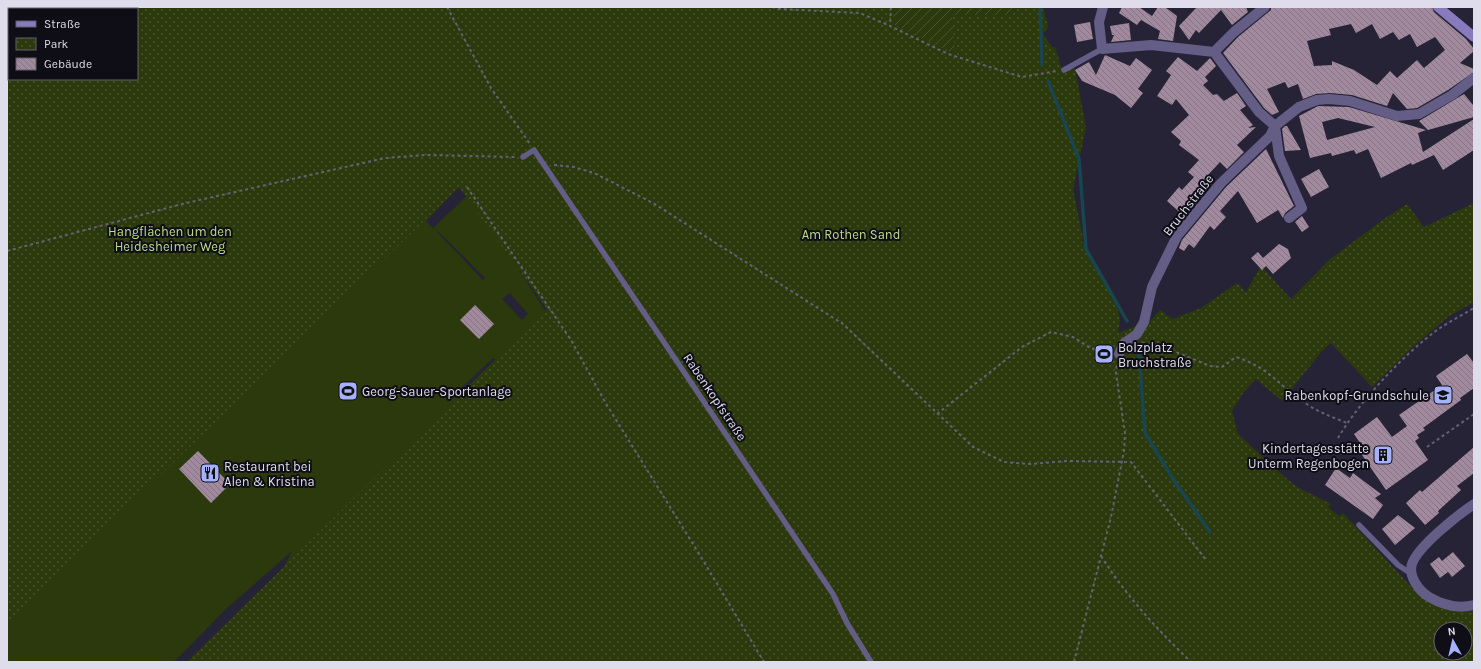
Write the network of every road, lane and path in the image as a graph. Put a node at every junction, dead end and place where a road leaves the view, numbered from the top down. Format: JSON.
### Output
{"nodes":[{"id":1,"x":447,"y":7,"type":"edge"},
{"id":2,"x":772,"y":7,"type":"edge"},
{"id":3,"x":891,"y":7,"type":"edge"},
{"id":4,"x":1103,"y":7,"type":"edge"},
{"id":5,"x":1265,"y":7,"type":"edge"},
{"id":6,"x":1438,"y":7,"type":"edge"},
{"id":7,"x":890,"y":26,"type":"junction"},
{"id":8,"x":1474,"y":37,"type":"edge"},
{"id":9,"x":1102,"y":49,"type":"junction"},
{"id":10,"x":1214,"y":52,"type":"junction"},
{"id":11,"x":1064,"y":70,"type":"joint"},
{"id":12,"x":1470,"y":81,"type":"edge"},
{"id":13,"x":1275,"y":126,"type":"junction"},
{"id":14,"x":534,"y":150,"type":"junction"},
{"id":15,"x":523,"y":157,"type":"joint"},
{"id":16,"x":545,"y":166,"type":"junction"},
{"id":17,"x":467,"y":187,"type":"dead end"},
{"id":18,"x":1289,"y":218,"type":"dead end"},
{"id":19,"x":7,"y":251,"type":"edge"},
{"id":20,"x":1474,"y":308,"type":"edge"},
{"id":21,"x":1124,"y":346,"type":"junction"},
{"id":22,"x":937,"y":414,"type":"junction"},
{"id":23,"x":1474,"y":414,"type":"edge"},
{"id":24,"x":1347,"y":422,"type":"junction"},
{"id":25,"x":1338,"y":438,"type":"dead end"},
{"id":26,"x":1427,"y":447,"type":"dead end"},
{"id":27,"x":1123,"y":462,"type":"junction"},
{"id":28,"x":1474,"y":504,"type":"edge"},
{"id":29,"x":1359,"y":525,"type":"dead end"},
{"id":30,"x":1101,"y":556,"type":"junction"},
{"id":31,"x":1206,"y":560,"type":"dead end"},
{"id":32,"x":1410,"y":573,"type":"junction"},
{"id":33,"x":1474,"y":605,"type":"edge"},
{"id":34,"x":764,"y":662,"type":"edge"},
{"id":35,"x":871,"y":662,"type":"edge"},
{"id":36,"x":1074,"y":662,"type":"edge"},
{"id":37,"x":1190,"y":662,"type":"edge"}],
"edges":[{"from":1,"to":14,"type":"path"},
{"from":2,"to":7,"type":"path"},
{"from":3,"to":7,"type":"path"},
{"from":4,"to":9,"type":"street"},
{"from":5,"to":10,"type":"street"},
{"from":6,"to":8,"type":"street"},
{"from":7,"to":11,"type":"path"},
{"from":9,"to":10,"type":"street"},
{"from":9,"to":11,"type":"lane"},
{"from":10,"to":13,"type":"street"},
{"from":12,"to":13,"type":"street","name":"Bruchstraße"},
{"from":13,"to":18,"type":"street"},
{"from":13,"to":21,"type":"street","name":"Bruchstraße"},
{"from":14,"to":15,"type":"lane"},
{"from":14,"to":16,"type":"lane","name":"Rabenkopfstraße"},
{"from":15,"to":19,"type":"path"},
{"from":16,"to":22,"type":"path"},
{"from":16,"to":35,"type":"lane","name":"Rabenkopfstraße"},
{"from":17,"to":34,"type":"path"},
{"from":20,"to":24,"type":"path"},
{"from":21,"to":22,"type":"path"},
{"from":21,"to":24,"type":"path"},
{"from":21,"to":27,"type":"path"},
{"from":22,"to":27,"type":"path"},
{"from":23,"to":26,"type":"path"},
{"from":24,"to":25,"type":"path"},
{"from":27,"to":30,"type":"path"},
{"from":27,"to":31,"type":"path"},
{"from":28,"to":32,"type":"street"},
{"from":29,"to":32,"type":"lane"},
{"from":30,"to":36,"type":"path"},
{"from":30,"to":37,"type":"path"},
{"from":32,"to":33,"type":"street"}]}
